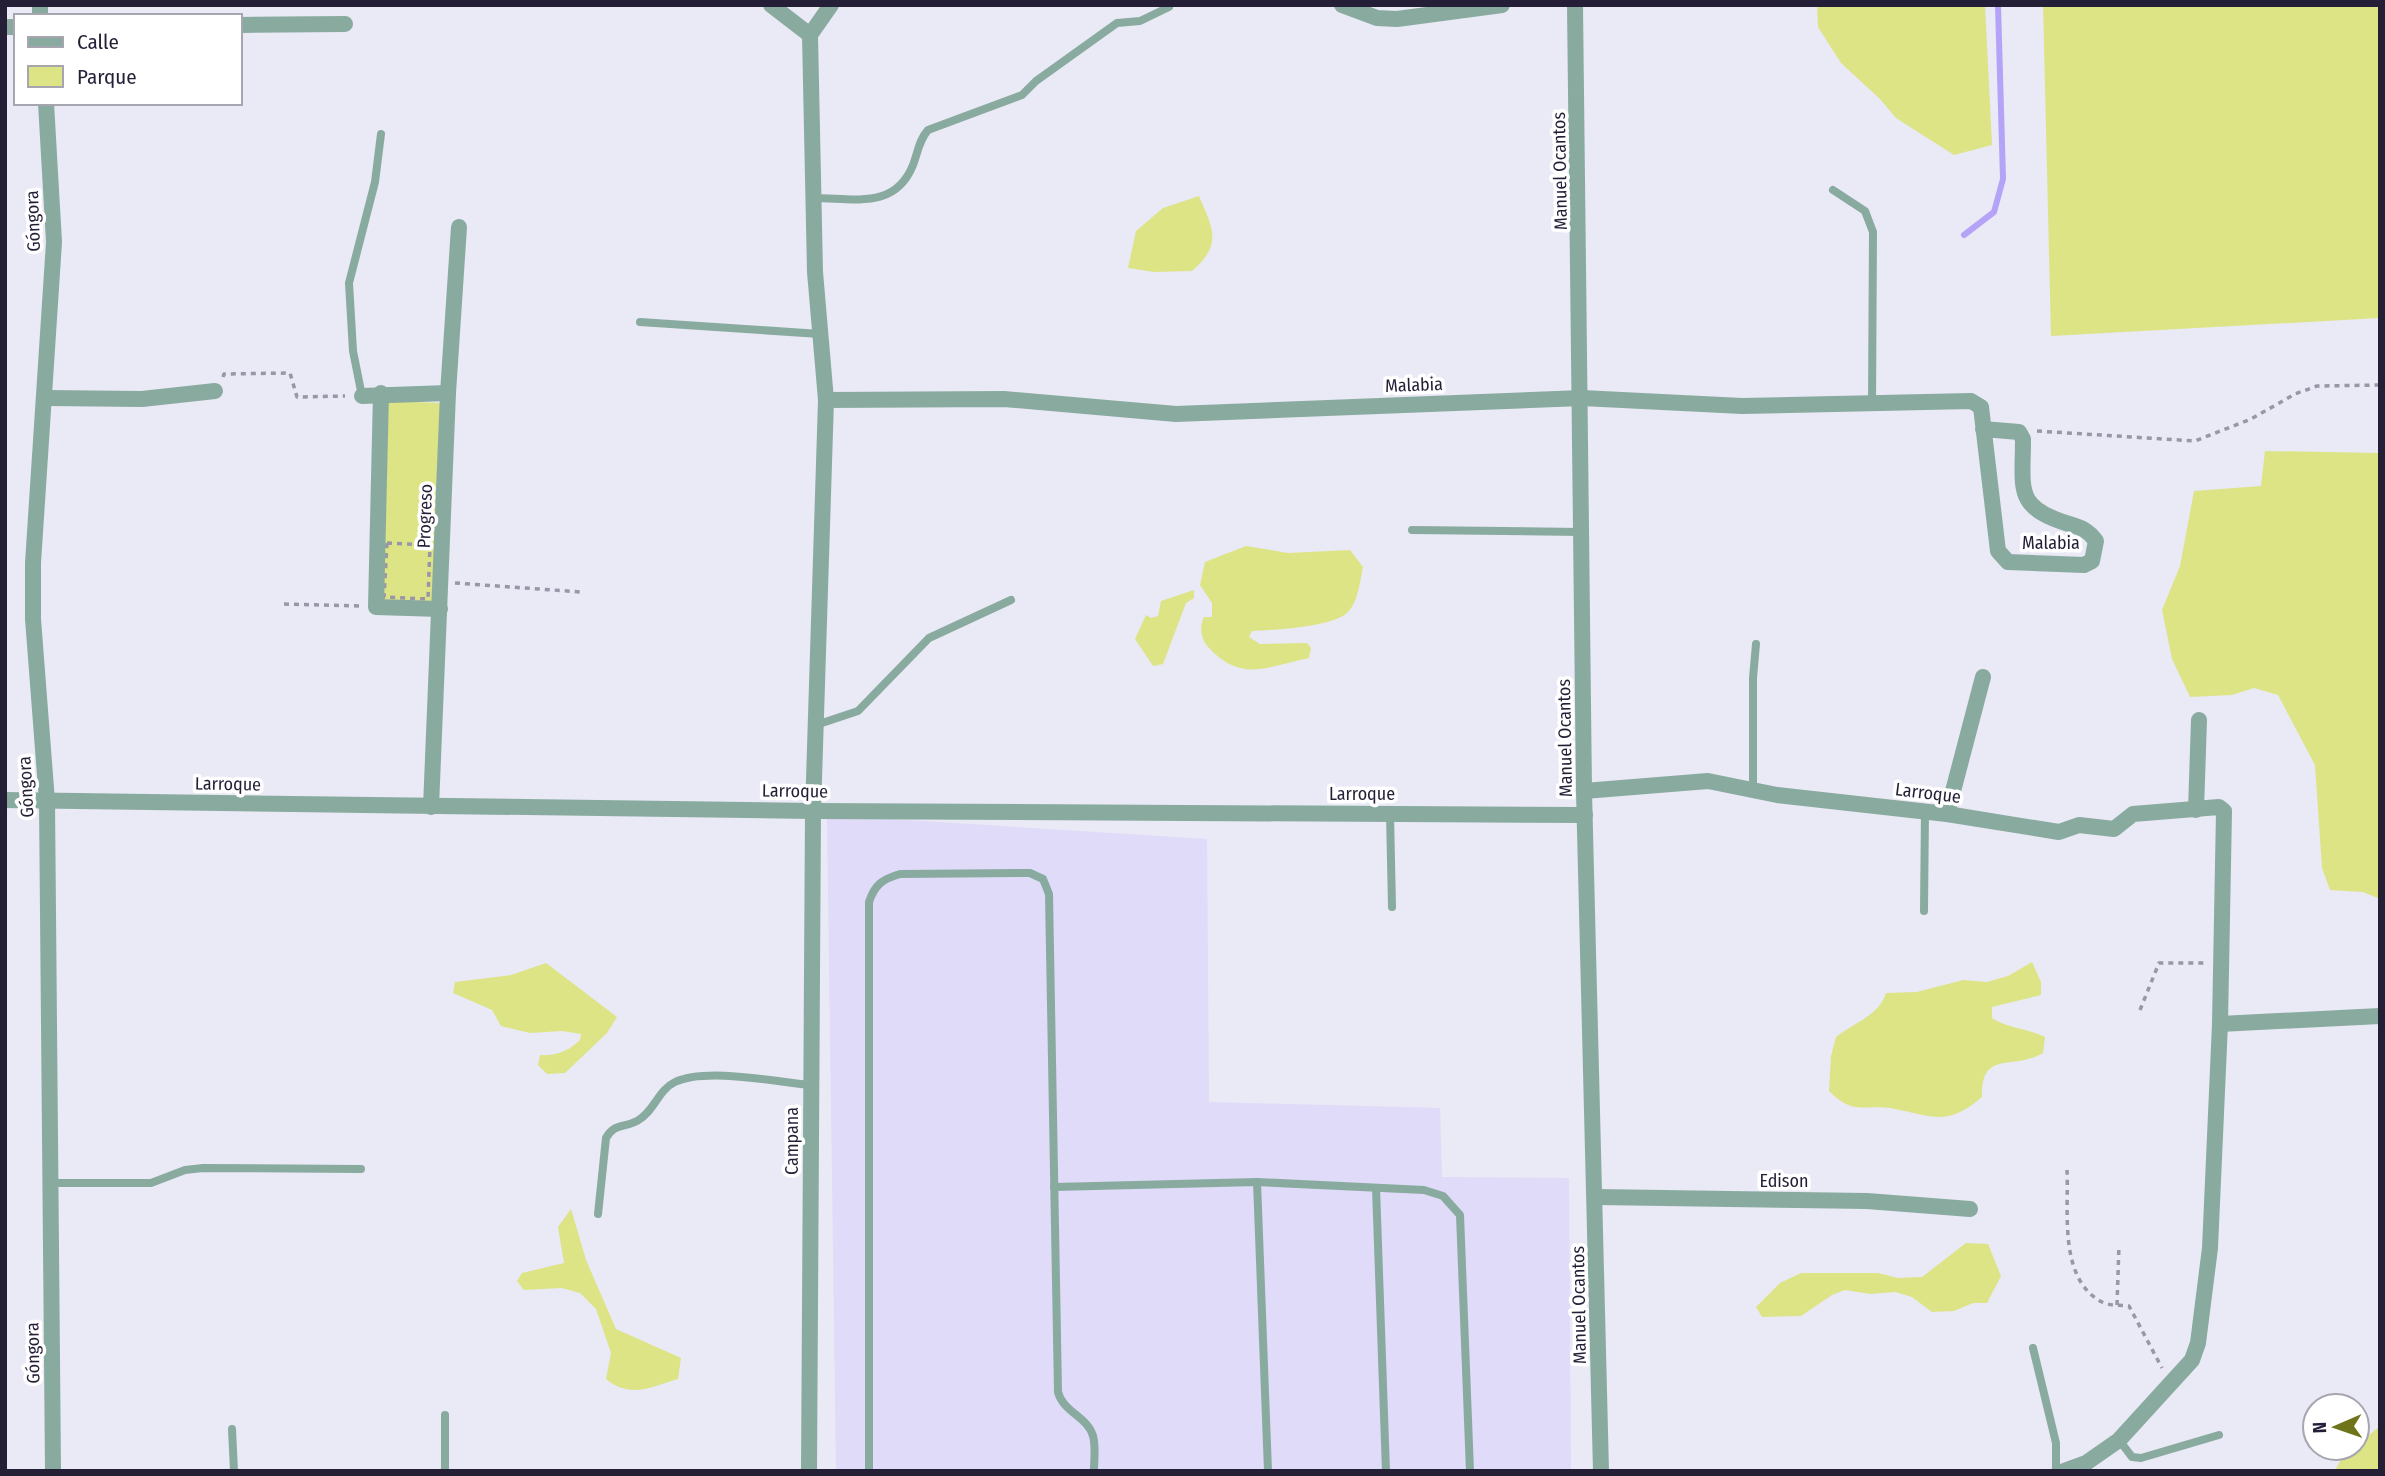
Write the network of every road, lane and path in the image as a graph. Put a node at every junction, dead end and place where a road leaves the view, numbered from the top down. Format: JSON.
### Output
{"nodes":[{"id":1,"x":771,"y":5,"type":"edge"},
{"id":2,"x":831,"y":5,"type":"edge"},
{"id":3,"x":1342,"y":5,"type":"edge"},
{"id":4,"x":1502,"y":5,"type":"edge"},
{"id":5,"x":1576,"y":5,"type":"edge"},
{"id":6,"x":1169,"y":7,"type":"edge"},
{"id":7,"x":345,"y":24,"type":"dead end"},
{"id":8,"x":242,"y":25,"type":"edge"},
{"id":9,"x":810,"y":35,"type":"junction"},
{"id":10,"x":46,"y":105,"type":"edge"},
{"id":11,"x":381,"y":134,"type":"dead end"},
{"id":12,"x":1833,"y":190,"type":"dead end"},
{"id":13,"x":814,"y":198,"type":"junction"},
{"id":14,"x":459,"y":227,"type":"dead end"},
{"id":15,"x":640,"y":322,"type":"dead end"},
{"id":16,"x":820,"y":334,"type":"junction"},
{"id":17,"x":2380,"y":385,"type":"edge"},
{"id":18,"x":215,"y":391,"type":"joint"},
{"id":19,"x":381,"y":393,"type":"junction"},
{"id":20,"x":448,"y":393,"type":"junction"},
{"id":21,"x":362,"y":396,"type":"junction"},
{"id":22,"x":46,"y":398,"type":"junction"},
{"id":23,"x":1582,"y":398,"type":"junction"},
{"id":24,"x":826,"y":400,"type":"junction"},
{"id":25,"x":1872,"y":403,"type":"junction"},
{"id":26,"x":1983,"y":429,"type":"junction"},
{"id":27,"x":2013,"y":430,"type":"junction"},
{"id":28,"x":1412,"y":530,"type":"dead end"},
{"id":29,"x":1582,"y":532,"type":"junction"},
{"id":30,"x":442,"y":583,"type":"junction"},
{"id":31,"x":581,"y":592,"type":"dead end"},
{"id":32,"x":1011,"y":600,"type":"dead end"},
{"id":33,"x":380,"y":602,"type":"junction"},
{"id":34,"x":284,"y":604,"type":"dead end"},
{"id":35,"x":440,"y":609,"type":"junction"},
{"id":36,"x":1756,"y":644,"type":"dead end"},
{"id":37,"x":1983,"y":677,"type":"dead end"},
{"id":38,"x":2199,"y":720,"type":"dead end"},
{"id":39,"x":816,"y":725,"type":"junction"},
{"id":40,"x":1753,"y":790,"type":"junction"},
{"id":41,"x":1584,"y":791,"type":"junction"},
{"id":42,"x":5,"y":800,"type":"edge"},
{"id":43,"x":47,"y":801,"type":"junction"},
{"id":44,"x":431,"y":807,"type":"junction"},
{"id":45,"x":2196,"y":810,"type":"junction"},
{"id":46,"x":813,"y":811,"type":"junction"},
{"id":47,"x":1925,"y":811,"type":"junction"},
{"id":48,"x":1390,"y":814,"type":"junction"},
{"id":49,"x":1947,"y":814,"type":"junction"},
{"id":50,"x":1585,"y":815,"type":"junction"},
{"id":51,"x":1392,"y":907,"type":"dead end"},
{"id":52,"x":1924,"y":911,"type":"dead end"},
{"id":53,"x":2220,"y":963,"type":"junction"},
{"id":54,"x":2140,"y":1010,"type":"dead end"},
{"id":55,"x":2380,"y":1016,"type":"edge"},
{"id":56,"x":2220,"y":1024,"type":"junction"},
{"id":57,"x":811,"y":1085,"type":"junction"},
{"id":58,"x":361,"y":1169,"type":"dead end"},
{"id":59,"x":2067,"y":1170,"type":"dead end"},
{"id":60,"x":1258,"y":1182,"type":"junction"},
{"id":61,"x":50,"y":1183,"type":"junction"},
{"id":62,"x":1054,"y":1187,"type":"junction"},
{"id":63,"x":1377,"y":1188,"type":"junction"},
{"id":64,"x":1597,"y":1197,"type":"junction"},
{"id":65,"x":1970,"y":1209,"type":"dead end"},
{"id":66,"x":598,"y":1214,"type":"dead end"},
{"id":67,"x":2119,"y":1245,"type":"dead end"},
{"id":68,"x":2117,"y":1305,"type":"junction"},
{"id":69,"x":2033,"y":1348,"type":"dead end"},
{"id":70,"x":2172,"y":1385,"type":"junction"},
{"id":71,"x":445,"y":1415,"type":"dead end"},
{"id":72,"x":232,"y":1429,"type":"dead end"},
{"id":73,"x":2219,"y":1435,"type":"dead end"},
{"id":74,"x":2119,"y":1440,"type":"junction"},
{"id":75,"x":2087,"y":1467,"type":"edge"},
{"id":76,"x":53,"y":1471,"type":"edge"},
{"id":77,"x":234,"y":1471,"type":"edge"},
{"id":78,"x":444,"y":1471,"type":"edge"},
{"id":79,"x":809,"y":1471,"type":"edge"},
{"id":80,"x":869,"y":1471,"type":"edge"},
{"id":81,"x":1094,"y":1471,"type":"edge"},
{"id":82,"x":1268,"y":1471,"type":"edge"},
{"id":83,"x":1386,"y":1471,"type":"edge"},
{"id":84,"x":1470,"y":1471,"type":"edge"},
{"id":85,"x":1601,"y":1471,"type":"edge"},
{"id":86,"x":2056,"y":1471,"type":"edge"},
{"id":87,"x":2064,"y":1471,"type":"edge"}],
"edges":[{"from":1,"to":9,"type":"street"},
{"from":2,"to":9,"type":"street"},
{"from":3,"to":4,"type":"street"},
{"from":5,"to":23,"type":"street","name":"Manuel Ocantos"},
{"from":6,"to":13,"type":"lane"},
{"from":7,"to":8,"type":"street"},
{"from":9,"to":13,"type":"street","name":"Campana"},
{"from":10,"to":22,"type":"street","name":"Góngora"},
{"from":11,"to":21,"type":"lane"},
{"from":12,"to":25,"type":"lane"},
{"from":13,"to":16,"type":"street","name":"Campana"},
{"from":14,"to":20,"type":"street","name":"Progreso"},
{"from":15,"to":16,"type":"lane"},
{"from":16,"to":24,"type":"street","name":"Campana"},
{"from":17,"to":27,"type":"path"},
{"from":18,"to":21,"type":"path"},
{"from":18,"to":22,"type":"street"},
{"from":19,"to":20,"type":"street"},
{"from":19,"to":21,"type":"street"},
{"from":19,"to":33,"type":"street"},
{"from":20,"to":30,"type":"street","name":"Progreso"},
{"from":22,"to":43,"type":"street","name":"Góngora"},
{"from":23,"to":24,"type":"street","name":"Malabia"},
{"from":23,"to":25,"type":"street","name":"Malabia"},
{"from":23,"to":29,"type":"street","name":"Manuel Ocantos"},
{"from":24,"to":39,"type":"street","name":"Campana"},
{"from":25,"to":26,"type":"street","name":"Malabia"},
{"from":26,"to":27,"type":"street"},
{"from":26,"to":27,"type":"street","name":"Malabia"},
{"from":28,"to":29,"type":"lane"},
{"from":29,"to":41,"type":"street","name":"Manuel Ocantos"},
{"from":30,"to":31,"type":"path"},
{"from":30,"to":35,"type":"street","name":"Progreso"},
{"from":32,"to":39,"type":"lane"},
{"from":33,"to":33,"type":"path"},
{"from":33,"to":34,"type":"path"},
{"from":33,"to":35,"type":"street"},
{"from":35,"to":44,"type":"street","name":"Progreso"},
{"from":36,"to":40,"type":"lane"},
{"from":37,"to":49,"type":"street"},
{"from":38,"to":45,"type":"street"},
{"from":39,"to":46,"type":"street","name":"Campana"},
{"from":40,"to":41,"type":"street","name":"Larroque"},
{"from":40,"to":47,"type":"street","name":"Larroque"},
{"from":41,"to":50,"type":"street","name":"Manuel Ocantos"},
{"from":42,"to":43,"type":"street","name":"Larroque"},
{"from":43,"to":44,"type":"street","name":"Larroque"},
{"from":43,"to":61,"type":"street","name":"Góngora"},
{"from":44,"to":46,"type":"street","name":"Larroque"},
{"from":45,"to":49,"type":"street","name":"Larroque"},
{"from":45,"to":53,"type":"street","name":"Larroque"},
{"from":46,"to":48,"type":"street","name":"Larroque"},
{"from":46,"to":57,"type":"street","name":"Campana"},
{"from":47,"to":49,"type":"street","name":"Larroque"},
{"from":47,"to":52,"type":"lane"},
{"from":48,"to":50,"type":"street","name":"Larroque"},
{"from":48,"to":51,"type":"lane"},
{"from":50,"to":64,"type":"street","name":"Manuel Ocantos"},
{"from":53,"to":54,"type":"path"},
{"from":53,"to":56,"type":"street"},
{"from":55,"to":56,"type":"street"},
{"from":56,"to":70,"type":"street"},
{"from":57,"to":66,"type":"lane"},
{"from":57,"to":79,"type":"street","name":"Campana"},
{"from":58,"to":61,"type":"lane"},
{"from":59,"to":68,"type":"path"},
{"from":60,"to":62,"type":"lane"},
{"from":60,"to":63,"type":"lane"},
{"from":60,"to":82,"type":"lane"},
{"from":61,"to":76,"type":"street","name":"Góngora"},
{"from":62,"to":80,"type":"lane"},
{"from":62,"to":81,"type":"lane"},
{"from":63,"to":83,"type":"lane"},
{"from":63,"to":84,"type":"lane"},
{"from":64,"to":65,"type":"street","name":"Edison"},
{"from":64,"to":85,"type":"street","name":"Manuel Ocantos"},
{"from":67,"to":68,"type":"path"},
{"from":68,"to":70,"type":"path"},
{"from":69,"to":86,"type":"lane"},
{"from":70,"to":74,"type":"street"},
{"from":71,"to":78,"type":"lane"},
{"from":72,"to":77,"type":"lane"},
{"from":73,"to":74,"type":"lane"},
{"from":74,"to":75,"type":"street"},
{"from":75,"to":87,"type":"street"}]}
